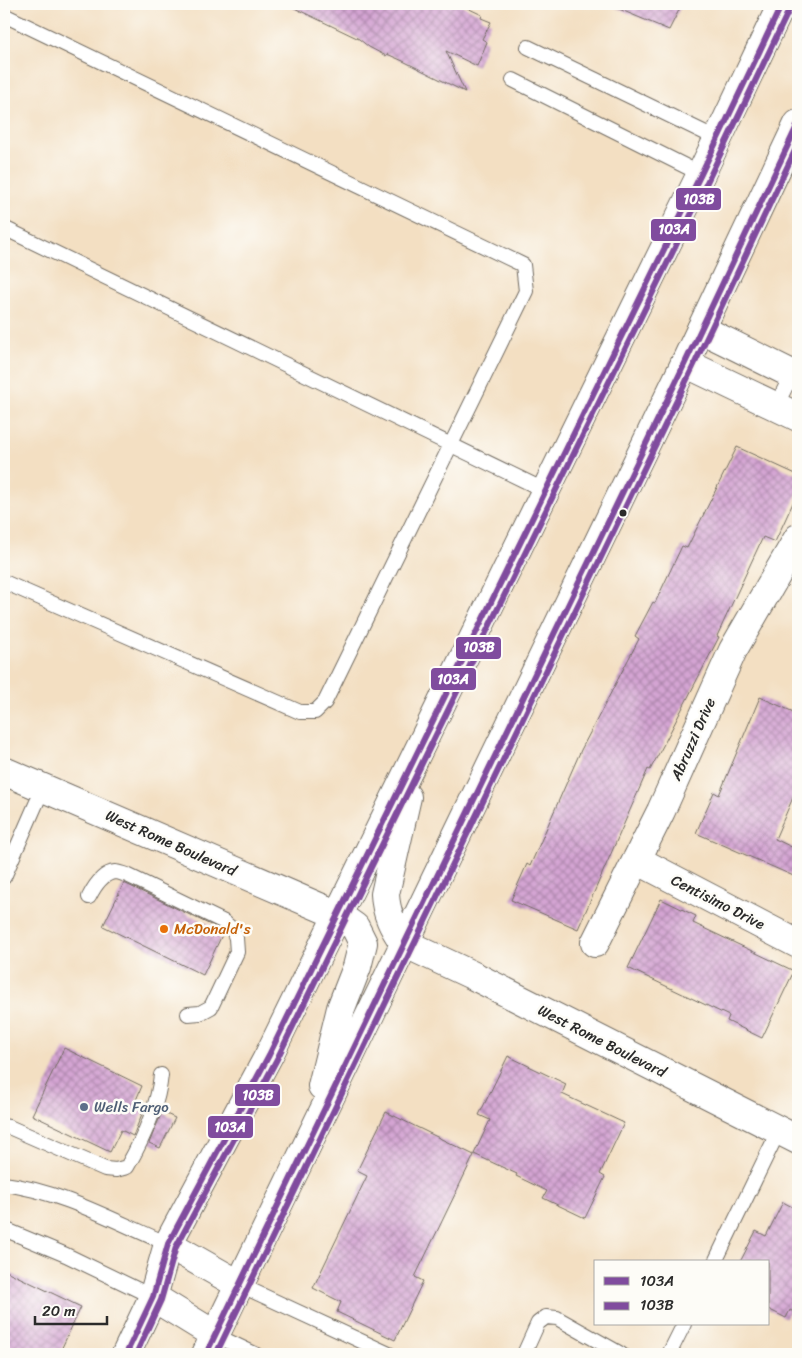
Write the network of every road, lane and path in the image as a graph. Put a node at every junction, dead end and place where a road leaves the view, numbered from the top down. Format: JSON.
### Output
{"nodes":[{"id":1,"x":782,"y":4,"type":"edge"},
{"id":2,"x":4,"y":15,"type":"edge"},
{"id":3,"x":528,"y":46,"type":"dead end"},
{"id":4,"x":513,"y":80,"type":"dead end"},
{"id":5,"x":798,"y":124,"type":"edge"},
{"id":6,"x":718,"y":139,"type":"junction"},
{"id":7,"x":701,"y":174,"type":"junction"},
{"id":8,"x":4,"y":228,"type":"edge"},
{"id":9,"x":701,"y":329,"type":"junction"},
{"id":10,"x":685,"y":363,"type":"junction"},
{"id":11,"x":795,"y":376,"type":"edge"},
{"id":12,"x":787,"y":412,"type":"edge"},
{"id":13,"x":450,"y":445,"type":"junction"},
{"id":14,"x":546,"y":491,"type":"junction"},
{"id":15,"x":798,"y":538,"type":"edge"},
{"id":16,"x":4,"y":582,"type":"edge"},
{"id":17,"x":416,"y":756,"type":"junction"},
{"id":18,"x":4,"y":771,"type":"edge"},
{"id":19,"x":44,"y":788,"type":"junction"},
{"id":20,"x":637,"y":860,"type":"junction"},
{"id":21,"x":5,"y":870,"type":"edge"},
{"id":22,"x":89,"y":897,"type":"dead end"},
{"id":23,"x":338,"y":915,"type":"junction"},
{"id":24,"x":404,"y":943,"type":"junction"},
{"id":25,"x":595,"y":944,"type":"dead end"},
{"id":26,"x":798,"y":944,"type":"edge"},
{"id":27,"x":188,"y":1014,"type":"dead end"},
{"id":28,"x":161,"y":1075,"type":"dead end"},
{"id":29,"x":4,"y":1126,"type":"edge"},
{"id":30,"x":789,"y":1135,"type":"edge"},
{"id":31,"x":310,"y":1136,"type":"junction"},
{"id":32,"x":4,"y":1184,"type":"edge"},
{"id":33,"x":4,"y":1229,"type":"edge"},
{"id":34,"x":168,"y":1244,"type":"junction"},
{"id":35,"x":716,"y":1260,"type":"edge"},
{"id":36,"x":240,"y":1286,"type":"junction"},
{"id":37,"x":153,"y":1297,"type":"junction"},
{"id":38,"x":683,"y":1326,"type":"edge"},
{"id":39,"x":211,"y":1345,"type":"edge"},
{"id":40,"x":126,"y":1354,"type":"edge"},
{"id":41,"x":256,"y":1354,"type":"edge"},
{"id":42,"x":389,"y":1354,"type":"edge"},
{"id":43,"x":524,"y":1354,"type":"edge"},
{"id":44,"x":621,"y":1354,"type":"edge"},
{"id":45,"x":669,"y":1354,"type":"edge"}],
"edges":[{"from":1,"to":6,"type":"main road"},
{"from":2,"to":13,"type":"lane"},
{"from":3,"to":6,"type":"lane"},
{"from":4,"to":7,"type":"lane"},
{"from":5,"to":9,"type":"main road"},
{"from":6,"to":7,"type":"main road"},
{"from":7,"to":14,"type":"main road"},
{"from":8,"to":13,"type":"lane"},
{"from":9,"to":10,"type":"main road"},
{"from":9,"to":11,"type":"main road"},
{"from":10,"to":12,"type":"main road"},
{"from":10,"to":24,"type":"main road"},
{"from":11,"to":12,"type":"lane"},
{"from":13,"to":14,"type":"lane"},
{"from":13,"to":16,"type":"lane"},
{"from":14,"to":17,"type":"main road"},
{"from":15,"to":20,"type":"main road","name":"Abruzzi Drive"},
{"from":17,"to":23,"type":"main road"},
{"from":17,"to":24,"type":"main road"},
{"from":18,"to":19,"type":"main road","name":"West Rome Boulevard"},
{"from":19,"to":21,"type":"lane"},
{"from":19,"to":23,"type":"main road","name":"West Rome Boulevard"},
{"from":20,"to":25,"type":"main road","name":"Abruzzi Drive"},
{"from":20,"to":26,"type":"main road","name":"Centisimo Drive"},
{"from":22,"to":27,"type":"lane"},
{"from":23,"to":31,"type":"main road","name":"West Rome Boulevard"},
{"from":23,"to":34,"type":"main road"},
{"from":24,"to":30,"type":"main road","name":"West Rome Boulevard"},
{"from":24,"to":31,"type":"main road"},
{"from":28,"to":29,"type":"lane"},
{"from":30,"to":35,"type":"lane"},
{"from":31,"to":36,"type":"main road"},
{"from":32,"to":34,"type":"lane"},
{"from":33,"to":37,"type":"lane"},
{"from":34,"to":36,"type":"main road"},
{"from":34,"to":37,"type":"main road"},
{"from":36,"to":39,"type":"main road"},
{"from":36,"to":42,"type":"lane"},
{"from":37,"to":39,"type":"main road"},
{"from":37,"to":40,"type":"main road"},
{"from":38,"to":45,"type":"lane"},
{"from":39,"to":41,"type":"lane"},
{"from":43,"to":44,"type":"lane"}]}
